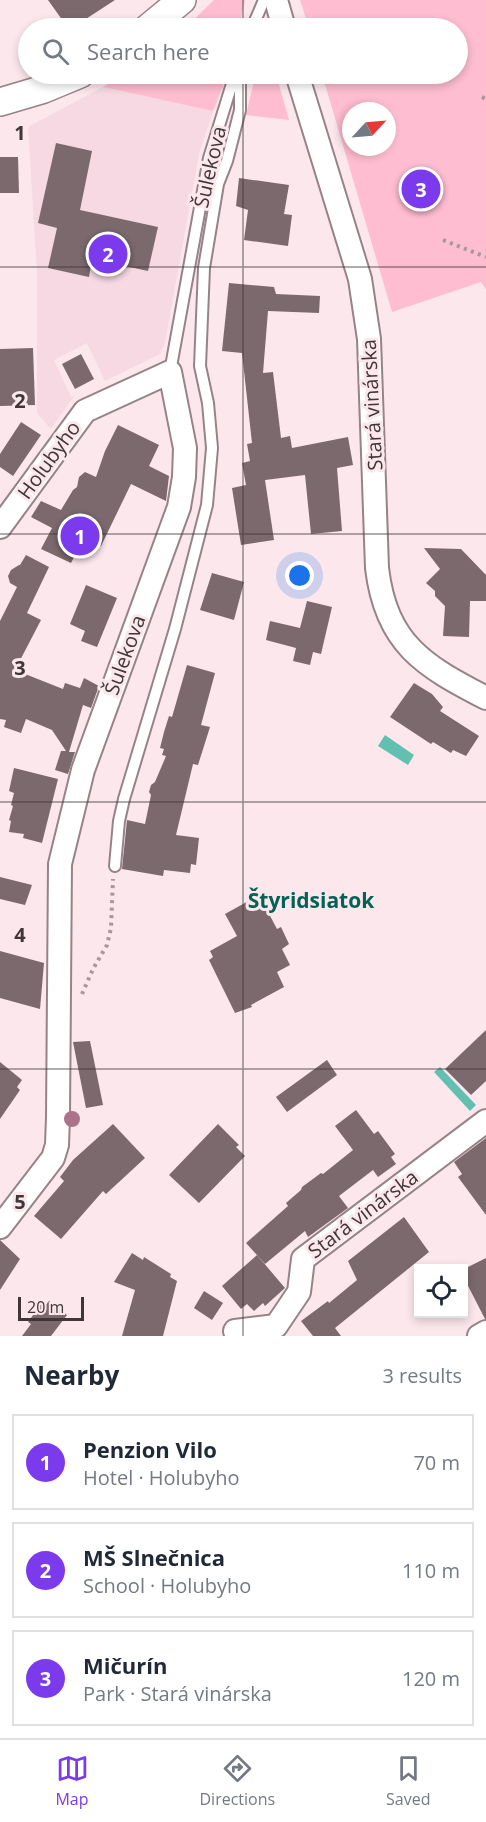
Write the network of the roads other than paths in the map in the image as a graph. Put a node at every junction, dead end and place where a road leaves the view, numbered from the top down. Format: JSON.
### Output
{"nodes":[{"id":1,"x":182,"y":0,"type":"edge"},
{"id":2,"x":264,"y":0,"type":"edge"},
{"id":3,"x":276,"y":0,"type":"edge"},
{"id":4,"x":160,"y":18,"type":"edge"},
{"id":5,"x":256,"y":18,"type":"edge"},
{"id":6,"x":281,"y":18,"type":"edge"},
{"id":7,"x":56,"y":84,"type":"edge"},
{"id":8,"x":232,"y":84,"type":"edge"},
{"id":9,"x":240,"y":84,"type":"edge"},
{"id":10,"x":300,"y":84,"type":"edge"},
{"id":11,"x":0,"y":102,"type":"edge"},
{"id":12,"x":170,"y":372,"type":"junction"},
{"id":13,"x":0,"y":527,"type":"edge"},
{"id":14,"x":486,"y":698,"type":"edge"},
{"id":15,"x":115,"y":866,"type":"road end"},
{"id":16,"x":486,"y":1122,"type":"edge"},
{"id":17,"x":0,"y":1227,"type":"edge"},
{"id":18,"x":235,"y":1330,"type":"dead end"},
{"id":19,"x":486,"y":1332,"type":"edge"},
{"id":20,"x":479,"y":1336,"type":"edge"}],
"edges":[{"from":1,"to":4,"type":"street"},
{"from":2,"to":5,"type":"lane"},
{"from":3,"to":6,"type":"street"},
{"from":7,"to":11,"type":"street"},
{"from":8,"to":12,"type":"lane","name":"Šulekova"},
{"from":9,"to":15,"type":"lane"},
{"from":10,"to":14,"type":"street","name":"Stará vinárska"},
{"from":12,"to":13,"type":"street","name":"Holubyho"},
{"from":12,"to":17,"type":"street","name":"Šulekova"},
{"from":16,"to":18,"type":"street","name":"Stará vinárska"},
{"from":19,"to":20,"type":"street"}]}
